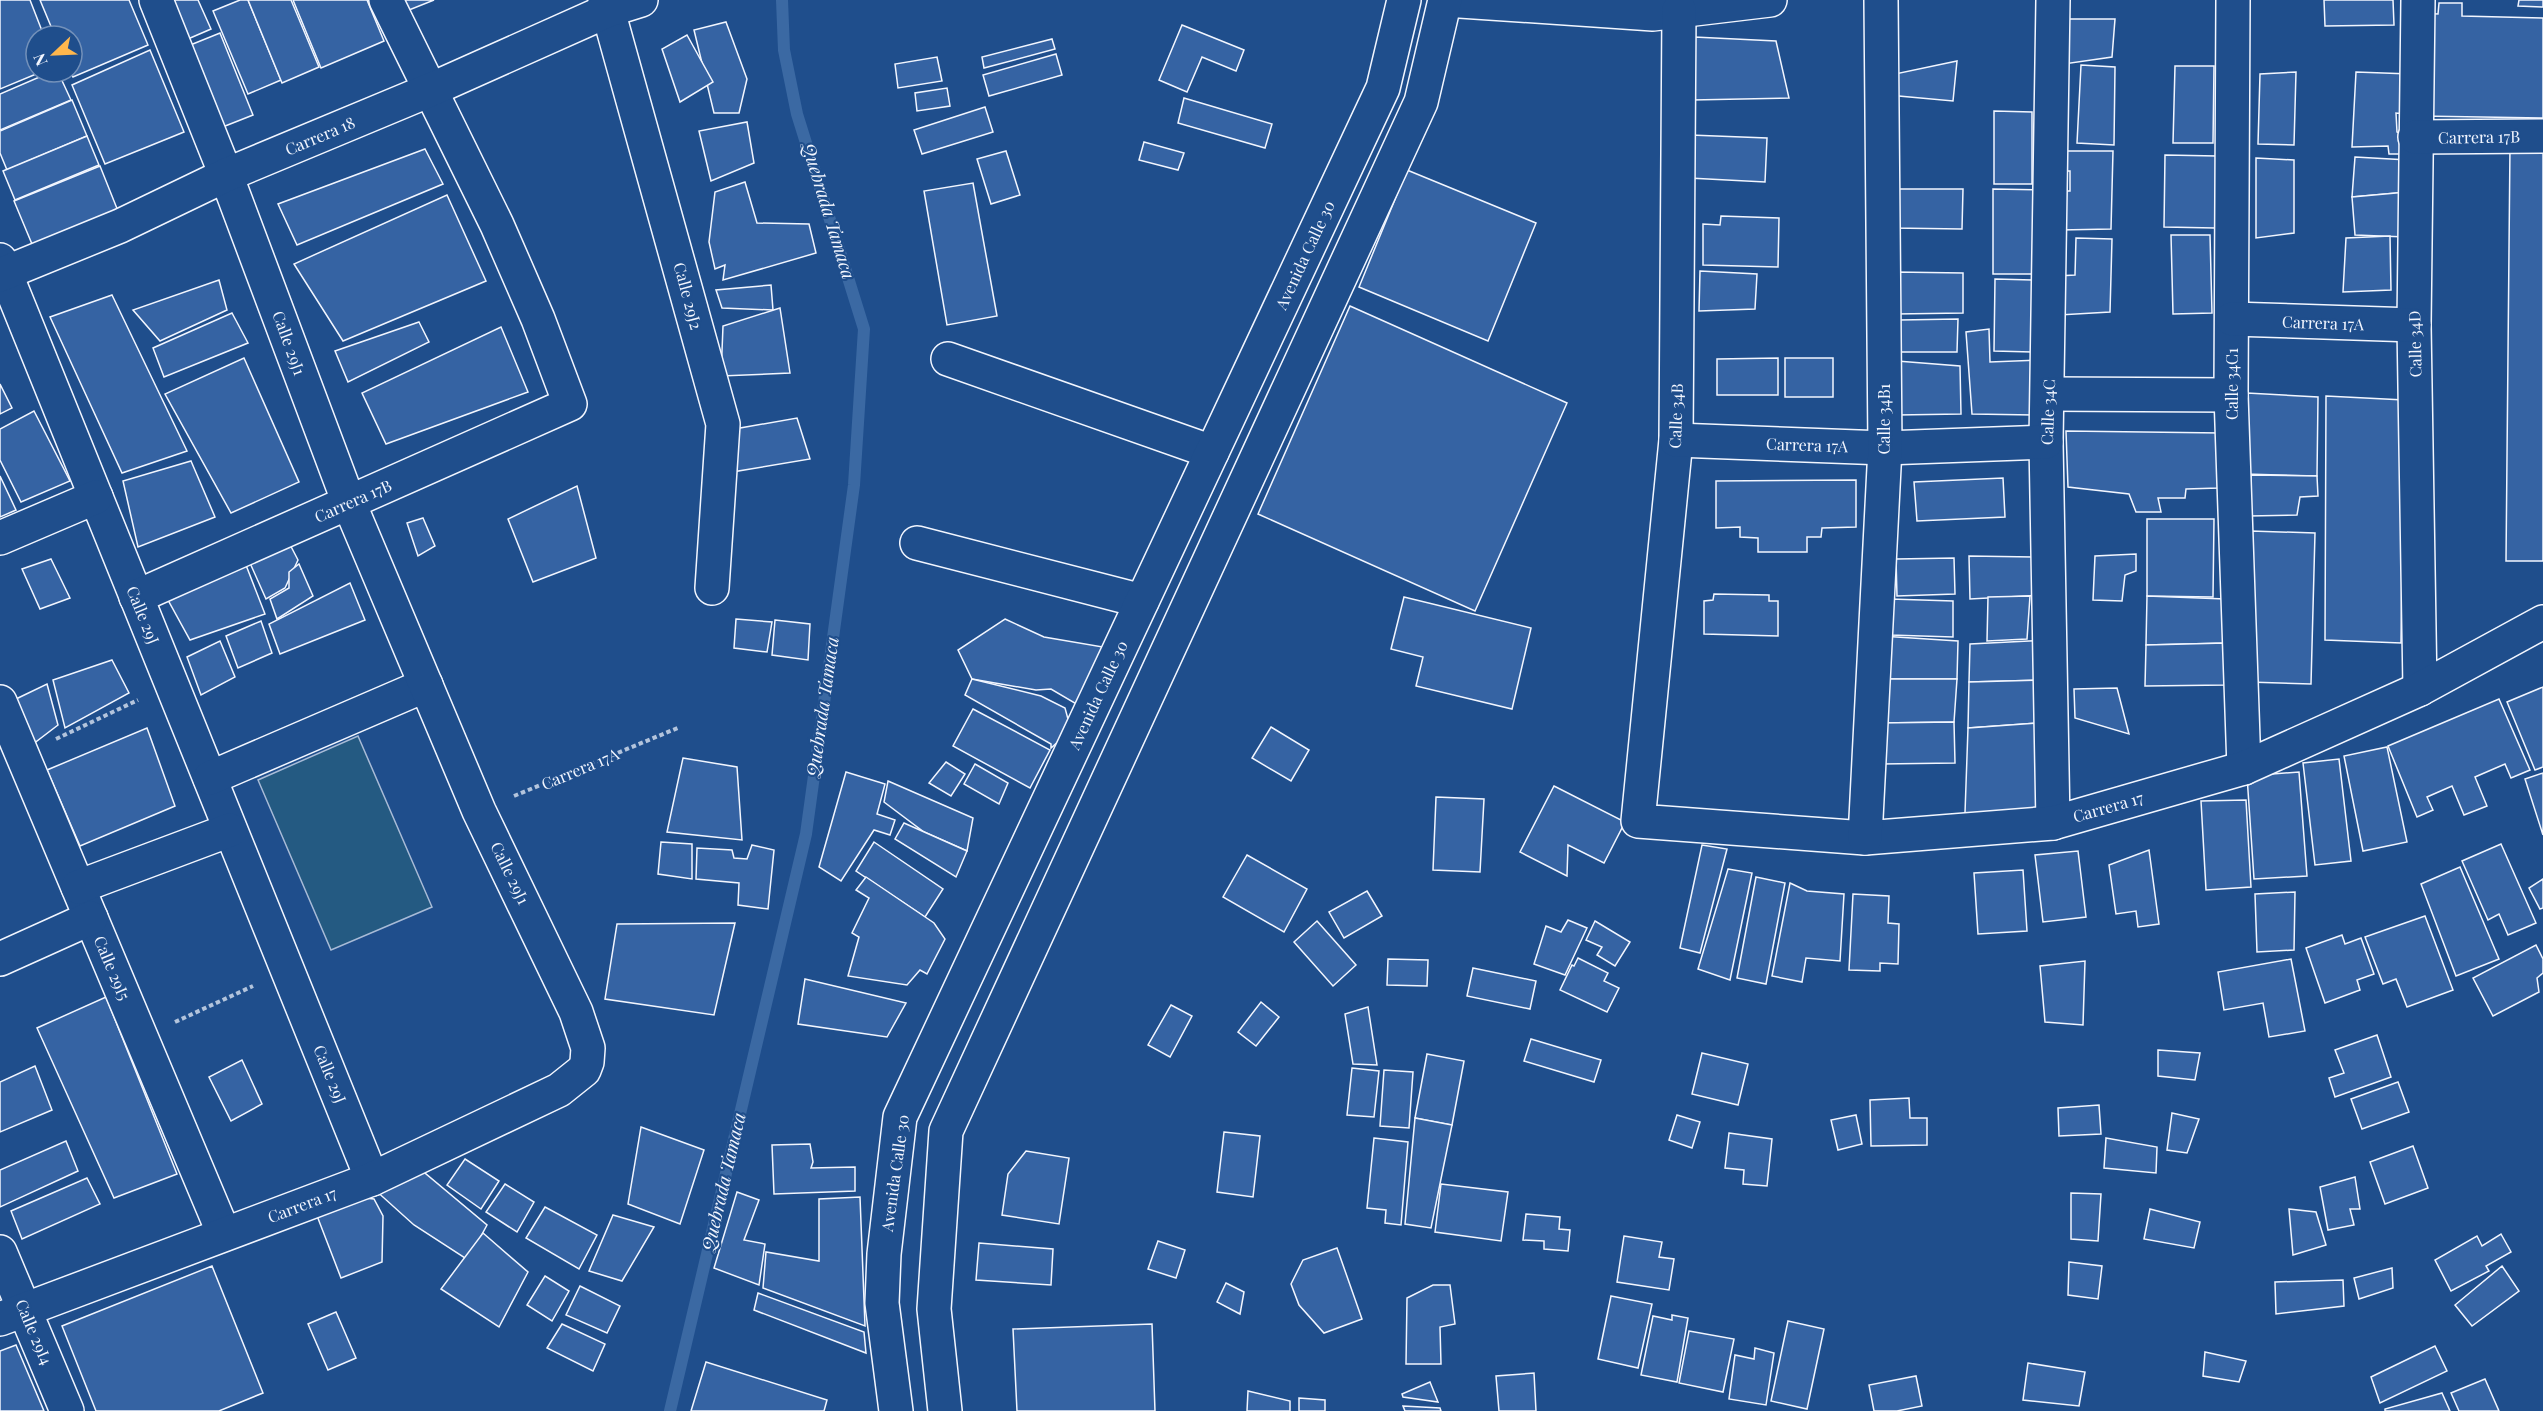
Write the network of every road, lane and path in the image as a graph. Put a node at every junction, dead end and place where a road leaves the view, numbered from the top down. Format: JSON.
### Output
{"nodes":[{"id":1,"x":156,"y":0,"type":"edge"},
{"id":2,"x":386,"y":0,"type":"edge"},
{"id":3,"x":641,"y":0,"type":"edge"},
{"id":4,"x":1404,"y":0,"type":"edge"},
{"id":5,"x":1443,"y":0,"type":"edge"},
{"id":6,"x":1770,"y":0,"type":"edge"},
{"id":7,"x":1881,"y":0,"type":"edge"},
{"id":8,"x":2053,"y":0,"type":"edge"},
{"id":9,"x":2233,"y":0,"type":"edge"},
{"id":10,"x":2418,"y":0,"type":"edge"},
{"id":11,"x":607,"y":5,"type":"edge"},
{"id":12,"x":1662,"y":8,"type":"edge"},
{"id":13,"x":430,"y":90,"type":"junction"},
{"id":14,"x":2543,"y":136,"type":"edge"},
{"id":15,"x":2415,"y":137,"type":"junction"},
{"id":16,"x":226,"y":175,"type":"junction"},
{"id":17,"x":2,"y":270,"type":"edge"},
{"id":18,"x":2232,"y":319,"type":"junction"},
{"id":19,"x":2414,"y":325,"type":"junction"},
{"id":20,"x":948,"y":359,"type":"dead end"},
{"id":21,"x":2049,"y":394,"type":"junction"},
{"id":22,"x":2231,"y":394,"type":"junction"},
{"id":23,"x":1676,"y":440,"type":"junction"},
{"id":24,"x":2046,"y":442,"type":"junction"},
{"id":25,"x":1885,"y":448,"type":"junction"},
{"id":26,"x":1212,"y":452,"type":"junction"},
{"id":27,"x":96,"y":497,"type":"junction"},
{"id":28,"x":349,"y":503,"type":"junction"},
{"id":29,"x":0,"y":538,"type":"edge"},
{"id":30,"x":917,"y":543,"type":"dead end"},
{"id":31,"x":712,"y":588,"type":"dead end"},
{"id":32,"x":136,"y":597,"type":"junction"},
{"id":33,"x":1142,"y":601,"type":"junction"},
{"id":34,"x":2543,"y":622,"type":"edge"},
{"id":35,"x":171,"y":684,"type":"junction"},
{"id":36,"x":426,"y":685,"type":"junction"},
{"id":37,"x":2420,"y":689,"type":"junction"},
{"id":38,"x":0,"y":702,"type":"edge"},
{"id":39,"x":680,"y":727,"type":"dead end"},
{"id":40,"x":23,"y":755,"type":"junction"},
{"id":41,"x":2244,"y":768,"type":"junction"},
{"id":42,"x":210,"y":778,"type":"junction"},
{"id":43,"x":479,"y":811,"type":"junction"},
{"id":44,"x":1638,"y":821,"type":"joint"},
{"id":45,"x":2053,"y":823,"type":"junction"},
{"id":46,"x":230,"y":830,"type":"junction"},
{"id":47,"x":1865,"y":838,"type":"junction"},
{"id":48,"x":78,"y":887,"type":"junction"},
{"id":49,"x":91,"y":918,"type":"junction"},
{"id":50,"x":0,"y":959,"type":"edge"},
{"id":51,"x":287,"y":969,"type":"junction"},
{"id":52,"x":142,"y":1038,"type":"junction"},
{"id":53,"x":587,"y":1062,"type":"joint"},
{"id":54,"x":372,"y":1179,"type":"junction"},
{"id":55,"x":224,"y":1234,"type":"junction"},
{"id":56,"x":0,"y":1252,"type":"edge"},
{"id":57,"x":12,"y":1314,"type":"edge"},
{"id":58,"x":68,"y":1411,"type":"edge"},
{"id":59,"x":896,"y":1411,"type":"edge"},
{"id":60,"x":945,"y":1411,"type":"edge"}],
"edges":[{"from":1,"to":16,"type":"street","name":"Calle 29J1"},
{"from":2,"to":13,"type":"street"},
{"from":3,"to":11,"type":"street","name":"Carrera 18"},
{"from":4,"to":26,"type":"street","name":"Avenida Calle 30"},
{"from":5,"to":12,"type":"street"},
{"from":5,"to":60,"type":"street"},
{"from":6,"to":12,"type":"street"},
{"from":7,"to":25,"type":"street","name":"Calle 34B1"},
{"from":8,"to":21,"type":"street","name":"Calle 34C"},
{"from":9,"to":18,"type":"street","name":"Calle 34C1"},
{"from":10,"to":15,"type":"street","name":"Calle 34D"},
{"from":11,"to":13,"type":"street","name":"Carrera 18"},
{"from":11,"to":31,"type":"street","name":"Calle 29J2"},
{"from":12,"to":23,"type":"street","name":"Calle 34B"},
{"from":13,"to":16,"type":"street","name":"Carrera 18"},
{"from":13,"to":28,"type":"street","name":"Carrera 17B"},
{"from":14,"to":15,"type":"street","name":"Carrera 17B"},
{"from":15,"to":19,"type":"street","name":"Calle 34D"},
{"from":16,"to":17,"type":"street","name":"Carrera 18"},
{"from":16,"to":28,"type":"street","name":"Calle 29J1"},
{"from":17,"to":27,"type":"street","name":"Calle 29J"},
{"from":18,"to":19,"type":"street","name":"Carrera 17A"},
{"from":18,"to":22,"type":"street","name":"Calle 34C1"},
{"from":19,"to":37,"type":"street","name":"Calle 34D"},
{"from":20,"to":26,"type":"street"},
{"from":21,"to":22,"type":"street"},
{"from":21,"to":24,"type":"street","name":"Calle 34C"},
{"from":22,"to":41,"type":"street","name":"Calle 34C1"},
{"from":23,"to":25,"type":"street","name":"Carrera 17A"},
{"from":23,"to":44,"type":"street","name":"Calle 34B"},
{"from":24,"to":25,"type":"street","name":"Carrera 17A"},
{"from":24,"to":45,"type":"street","name":"Calle 34C"},
{"from":25,"to":47,"type":"street","name":"Calle 34B1"},
{"from":26,"to":33,"type":"street","name":"Avenida Calle 30"},
{"from":27,"to":29,"type":"street"},
{"from":27,"to":32,"type":"street","name":"Calle 29J"},
{"from":28,"to":32,"type":"street","name":"Carrera 17B"},
{"from":28,"to":36,"type":"street","name":"Calle 29J1"},
{"from":30,"to":33,"type":"street"},
{"from":32,"to":35,"type":"street","name":"Calle 29J"},
{"from":33,"to":59,"type":"street","name":"Avenida Calle 30"},
{"from":34,"to":37,"type":"street","name":"Carrera 17"},
{"from":35,"to":40,"type":"path"},
{"from":35,"to":42,"type":"street","name":"Calle 29J"},
{"from":36,"to":42,"type":"street"},
{"from":36,"to":43,"type":"street","name":"Calle 29J1"},
{"from":37,"to":41,"type":"street","name":"Carrera 17"},
{"from":38,"to":40,"type":"street","name":"Calle 29I5"},
{"from":39,"to":43,"type":"path","name":"Carrera 17A"},
{"from":40,"to":48,"type":"street","name":"Calle 29I5"},
{"from":41,"to":45,"type":"street","name":"Carrera 17"},
{"from":42,"to":46,"type":"street","name":"Calle 29J"},
{"from":43,"to":53,"type":"street","name":"Calle 29J1"},
{"from":44,"to":47,"type":"street","name":"Carrera 17"},
{"from":45,"to":47,"type":"street","name":"Carrera 17"},
{"from":46,"to":48,"type":"street"},
{"from":46,"to":51,"type":"street","name":"Calle 29J"},
{"from":48,"to":49,"type":"street","name":"Calle 29I5"},
{"from":49,"to":50,"type":"street"},
{"from":49,"to":52,"type":"street","name":"Calle 29I5"},
{"from":51,"to":52,"type":"path"},
{"from":51,"to":54,"type":"street","name":"Calle 29J"},
{"from":52,"to":55,"type":"street","name":"Calle 29I5"},
{"from":53,"to":54,"type":"street","name":"Carrera 17"},
{"from":54,"to":55,"type":"street","name":"Carrera 17"},
{"from":55,"to":57,"type":"street","name":"Carrera 17"},
{"from":56,"to":57,"type":"street","name":"Calle 29I4"},
{"from":57,"to":58,"type":"street","name":"Calle 29I4"}]}
